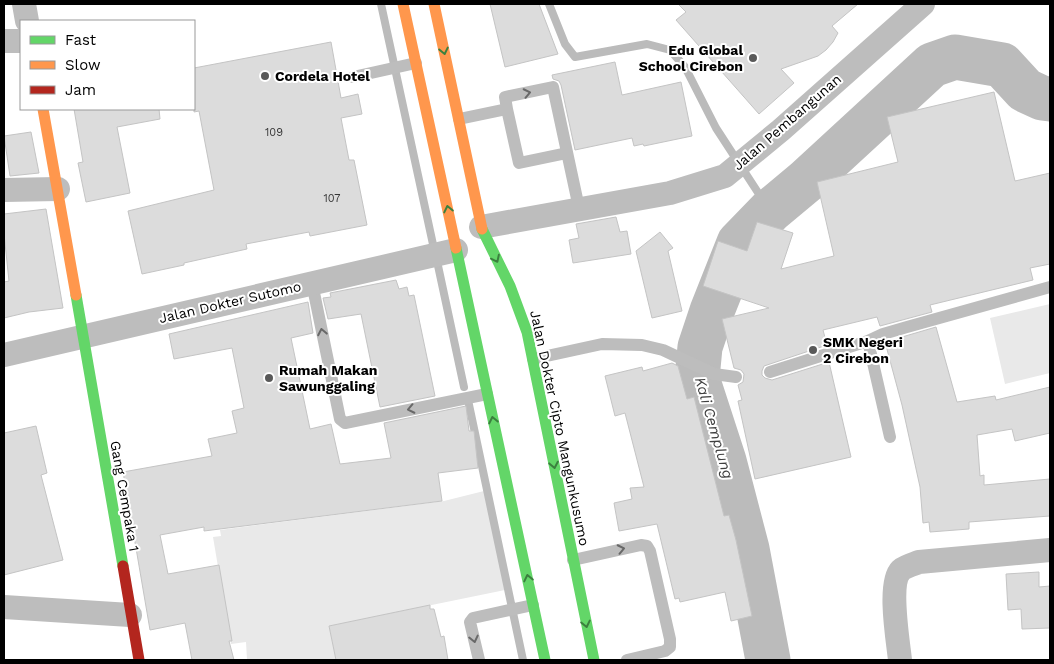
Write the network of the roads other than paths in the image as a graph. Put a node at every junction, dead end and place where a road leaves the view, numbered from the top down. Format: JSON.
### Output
{"nodes":[{"id":1,"x":24,"y":4,"type":"edge"},
{"id":2,"x":403,"y":4,"type":"edge"},
{"id":3,"x":434,"y":4,"type":"edge"},
{"id":4,"x":924,"y":4,"type":"edge"},
{"id":5,"x":27,"y":20,"type":"edge"},
{"id":6,"x":20,"y":41,"type":"edge"},
{"id":7,"x":4,"y":42,"type":"edge"},
{"id":8,"x":416,"y":63,"type":"junction"},
{"id":9,"x":353,"y":77,"type":"dead end"},
{"id":10,"x":507,"y":109,"type":"junction"},
{"id":11,"x":43,"y":110,"type":"edge"},
{"id":12,"x":459,"y":119,"type":"junction"},
{"id":13,"x":567,"y":153,"type":"junction"},
{"id":14,"x":58,"y":189,"type":"junction"},
{"id":15,"x":4,"y":190,"type":"edge"},
{"id":16,"x":579,"y":208,"type":"junction"},
{"id":17,"x":481,"y":227,"type":"junction"},
{"id":18,"x":456,"y":250,"type":"junction"},
{"id":19,"x":312,"y":283,"type":"junction"},
{"id":20,"x":1050,"y":288,"type":"edge"},
{"id":21,"x":83,"y":336,"type":"junction"},
{"id":22,"x":868,"y":341,"type":"junction"},
{"id":23,"x":4,"y":355,"type":"edge"},
{"id":24,"x":533,"y":359,"type":"junction"},
{"id":25,"x":770,"y":372,"type":"dead end"},
{"id":26,"x":736,"y":377,"type":"dead end"},
{"id":27,"x":487,"y":394,"type":"junction"},
{"id":28,"x":890,"y":437,"type":"dead end"},
{"id":29,"x":1050,"y":550,"type":"edge"},
{"id":30,"x":573,"y":560,"type":"junction"},
{"id":31,"x":533,"y":605,"type":"junction"},
{"id":32,"x":4,"y":607,"type":"edge"},
{"id":33,"x":130,"y":615,"type":"junction"},
{"id":34,"x":139,"y":660,"type":"edge"},
{"id":35,"x":479,"y":660,"type":"edge"},
{"id":36,"x":545,"y":660,"type":"edge"},
{"id":37,"x":594,"y":660,"type":"edge"},
{"id":38,"x":627,"y":660,"type":"edge"},
{"id":39,"x":900,"y":660,"type":"edge"}],
"edges":[{"from":1,"to":5,"type":"street"},
{"from":2,"to":8,"type":"main road"},
{"from":3,"to":12,"type":"main road","name":"Jalan Dokter Cipto Mangunkusumo","one_way":true},
{"from":4,"to":16,"type":"street","name":"Jalan Pembangunan"},
{"from":6,"to":7,"type":"street"},
{"from":8,"to":9,"type":"lane"},
{"from":18,"to":8,"type":"main road","one_way":true},
{"from":10,"to":12,"type":"lane"},
{"from":10,"to":13,"type":"lane"},
{"from":10,"to":13,"type":"lane","one_way":true},
{"from":11,"to":14,"type":"main road","name":"Gang Cempaka 1"},
{"from":12,"to":17,"type":"main road","name":"Jalan Dokter Cipto Mangunkusumo"},
{"from":13,"to":16,"type":"lane"},
{"from":14,"to":15,"type":"street"},
{"from":14,"to":21,"type":"main road","name":"Gang Cempaka 1"},
{"from":16,"to":17,"type":"street","name":"Jalan Pembangunan"},
{"from":17,"to":24,"type":"main road","name":"Jalan Dokter Cipto Mangunkusumo","one_way":true},
{"from":18,"to":19,"type":"street","name":"Jalan Dokter Sutomo"},
{"from":18,"to":27,"type":"main road"},
{"from":19,"to":21,"type":"street","name":"Jalan Dokter Sutomo"},
{"from":27,"to":19,"type":"lane","one_way":true},
{"from":20,"to":22,"type":"lane"},
{"from":21,"to":23,"type":"street","name":"Jalan Dokter Sutomo"},
{"from":21,"to":33,"type":"main road","name":"Gang Cempaka 1"},
{"from":22,"to":25,"type":"lane"},
{"from":22,"to":28,"type":"lane"},
{"from":24,"to":26,"type":"lane"},
{"from":24,"to":30,"type":"main road","name":"Jalan Dokter Cipto Mangunkusumo","one_way":true},
{"from":31,"to":27,"type":"main road","one_way":true},
{"from":29,"to":39,"type":"street"},
{"from":30,"to":37,"type":"main road","name":"Jalan Dokter Cipto Mangunkusumo","one_way":true},
{"from":30,"to":38,"type":"lane","one_way":true},
{"from":31,"to":35,"type":"lane","one_way":true},
{"from":31,"to":36,"type":"main road"},
{"from":32,"to":33,"type":"street"},
{"from":33,"to":34,"type":"main road","name":"Gang Cempaka 1"}]}
